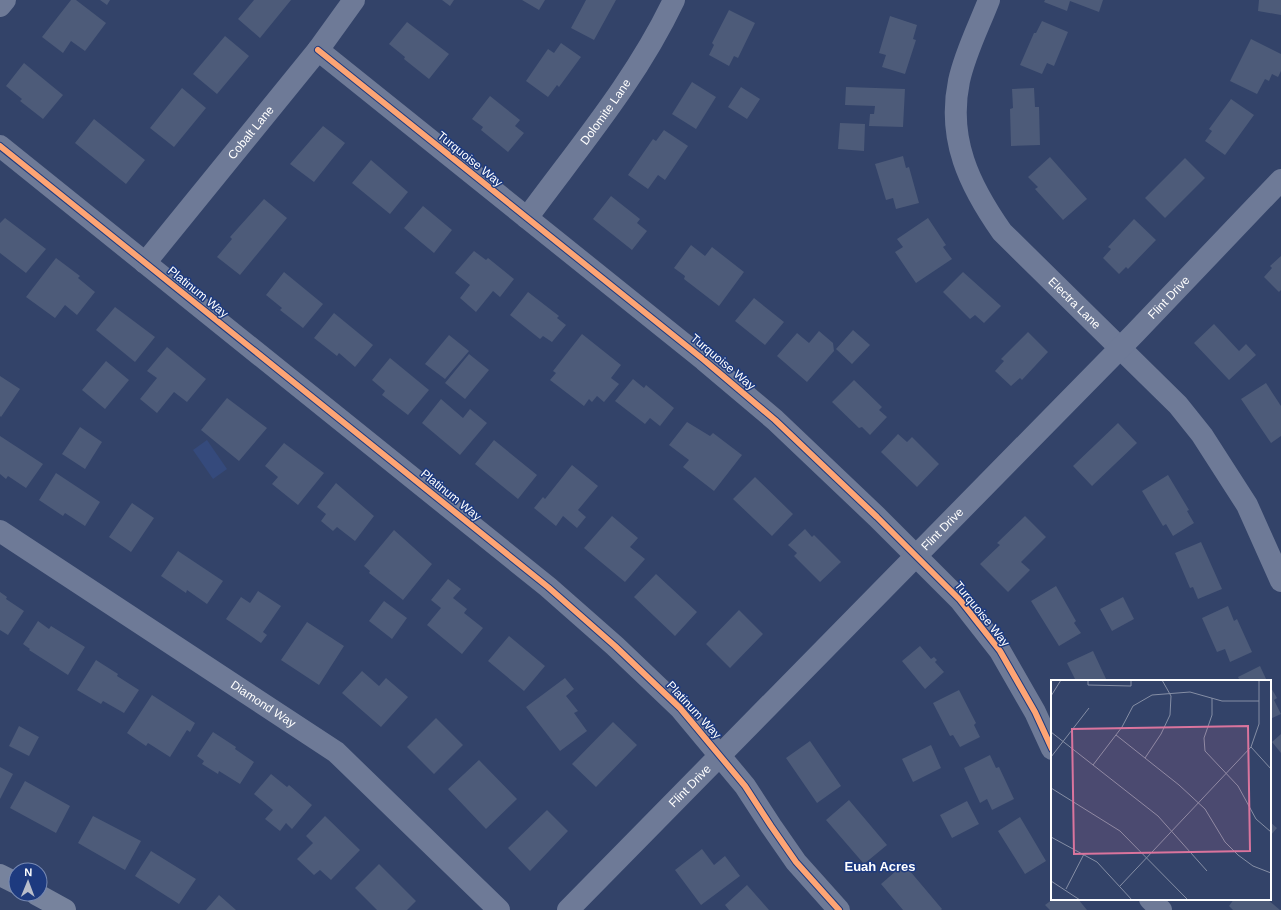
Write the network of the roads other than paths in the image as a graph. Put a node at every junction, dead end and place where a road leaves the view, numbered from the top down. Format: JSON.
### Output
{"nodes":[{"id":1,"x":5,"y":0,"type":"edge"},
{"id":2,"x":354,"y":0,"type":"edge"},
{"id":3,"x":674,"y":0,"type":"edge"},
{"id":4,"x":989,"y":0,"type":"edge"},
{"id":5,"x":0,"y":6,"type":"edge"},
{"id":6,"x":318,"y":50,"type":"junction"},
{"id":7,"x":0,"y":146,"type":"edge"},
{"id":8,"x":1281,"y":180,"type":"edge"},
{"id":9,"x":526,"y":218,"type":"junction"},
{"id":10,"x":145,"y":263,"type":"junction"},
{"id":11,"x":1120,"y":347,"type":"junction"},
{"id":12,"x":0,"y":531,"type":"edge"},
{"id":13,"x":915,"y":556,"type":"junction"},
{"id":14,"x":1281,"y":581,"type":"edge"},
{"id":15,"x":1051,"y":747,"type":"edge"},
{"id":16,"x":720,"y":755,"type":"junction"},
{"id":17,"x":1151,"y":900,"type":"edge"},
{"id":18,"x":48,"y":901,"type":"edge"},
{"id":19,"x":65,"y":910,"type":"edge"},
{"id":20,"x":499,"y":910,"type":"edge"},
{"id":21,"x":568,"y":910,"type":"edge"},
{"id":22,"x":839,"y":910,"type":"edge"},
{"id":23,"x":1161,"y":910,"type":"edge"}],
"edges":[{"from":1,"to":5,"type":"street"},
{"from":2,"to":6,"type":"street","name":"Cobalt Lane"},
{"from":3,"to":9,"type":"street","name":"Dolomite Lane"},
{"from":4,"to":11,"type":"street","name":"Electra Lane"},
{"from":6,"to":9,"type":"street","name":"Turquoise Way"},
{"from":6,"to":10,"type":"street","name":"Cobalt Lane"},
{"from":7,"to":10,"type":"street","name":"Platinum Way"},
{"from":8,"to":11,"type":"street","name":"Flint Drive"},
{"from":9,"to":13,"type":"street","name":"Turquoise Way"},
{"from":10,"to":16,"type":"street","name":"Platinum Way"},
{"from":11,"to":13,"type":"street","name":"Flint Drive"},
{"from":11,"to":14,"type":"street","name":"Electra Lane"},
{"from":12,"to":20,"type":"street","name":"Diamond Way"},
{"from":13,"to":15,"type":"street","name":"Turquoise Way"},
{"from":13,"to":16,"type":"street","name":"Flint Drive"},
{"from":16,"to":21,"type":"street","name":"Flint Drive"},
{"from":16,"to":22,"type":"street","name":"Platinum Way"},
{"from":17,"to":23,"type":"street"},
{"from":18,"to":19,"type":"main road"}]}
